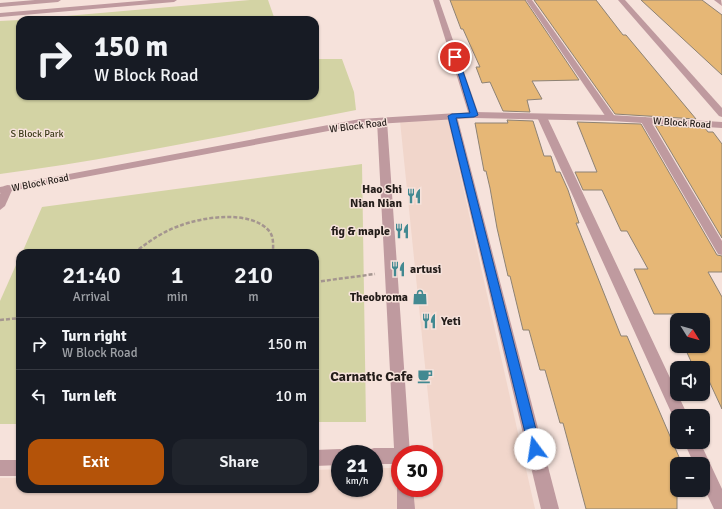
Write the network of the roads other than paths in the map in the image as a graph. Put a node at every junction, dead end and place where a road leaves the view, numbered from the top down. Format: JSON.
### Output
{"nodes":[{"id":1,"x":58,"y":0,"type":"edge"},
{"id":2,"x":174,"y":0,"type":"edge"},
{"id":3,"x":436,"y":0,"type":"edge"},
{"id":4,"x":529,"y":0,"type":"edge"},
{"id":5,"x":621,"y":0,"type":"edge"},
{"id":6,"x":717,"y":0,"type":"edge"},
{"id":7,"x":722,"y":4,"type":"edge"},
{"id":8,"x":0,"y":5,"type":"edge"},
{"id":9,"x":0,"y":15,"type":"edge"},
{"id":10,"x":722,"y":114,"type":"edge"},
{"id":11,"x":474,"y":115,"type":"junction"},
{"id":12,"x":452,"y":116,"type":"junction"},
{"id":13,"x":542,"y":117,"type":"junction"},
{"id":14,"x":612,"y":118,"type":"junction"},
{"id":15,"x":645,"y":120,"type":"junction"},
{"id":16,"x":382,"y":121,"type":"junction"},
{"id":17,"x":722,"y":125,"type":"edge"},
{"id":18,"x":4,"y":189,"type":"edge"},
{"id":19,"x":0,"y":206,"type":"edge"},
{"id":20,"x":722,"y":251,"type":"edge"},
{"id":21,"x":677,"y":409,"type":"edge"},
{"id":22,"x":400,"y":445,"type":"edge"},
{"id":23,"x":319,"y":458,"type":"edge"},
{"id":24,"x":331,"y":458,"type":"edge"},
{"id":25,"x":0,"y":468,"type":"edge"},
{"id":26,"x":16,"y":468,"type":"edge"},
{"id":27,"x":710,"y":482,"type":"edge"},
{"id":28,"x":405,"y":497,"type":"edge"},
{"id":29,"x":722,"y":508,"type":"edge"},
{"id":30,"x":406,"y":509,"type":"edge"},
{"id":31,"x":550,"y":509,"type":"edge"}],
"edges":[{"from":1,"to":8,"type":"street"},
{"from":2,"to":9,"type":"street"},
{"from":3,"to":11,"type":"street"},
{"from":4,"to":14,"type":"street"},
{"from":5,"to":10,"type":"street"},
{"from":6,"to":7,"type":"street"},
{"from":11,"to":12,"type":"street","name":"W Block Road"},
{"from":11,"to":13,"type":"street","name":"W Block Road"},
{"from":12,"to":16,"type":"street","name":"W Block Road"},
{"from":12,"to":31,"type":"street"},
{"from":13,"to":14,"type":"street","name":"W Block Road"},
{"from":13,"to":21,"type":"street"},
{"from":14,"to":15,"type":"street","name":"W Block Road"},
{"from":15,"to":17,"type":"street","name":"W Block Road"},
{"from":15,"to":20,"type":"street"},
{"from":16,"to":18,"type":"street","name":"W Block Road"},
{"from":16,"to":22,"type":"street"},
{"from":18,"to":19,"type":"street"},
{"from":23,"to":24,"type":"street"},
{"from":25,"to":26,"type":"street"},
{"from":27,"to":29,"type":"street"},
{"from":28,"to":30,"type":"street"}]}
